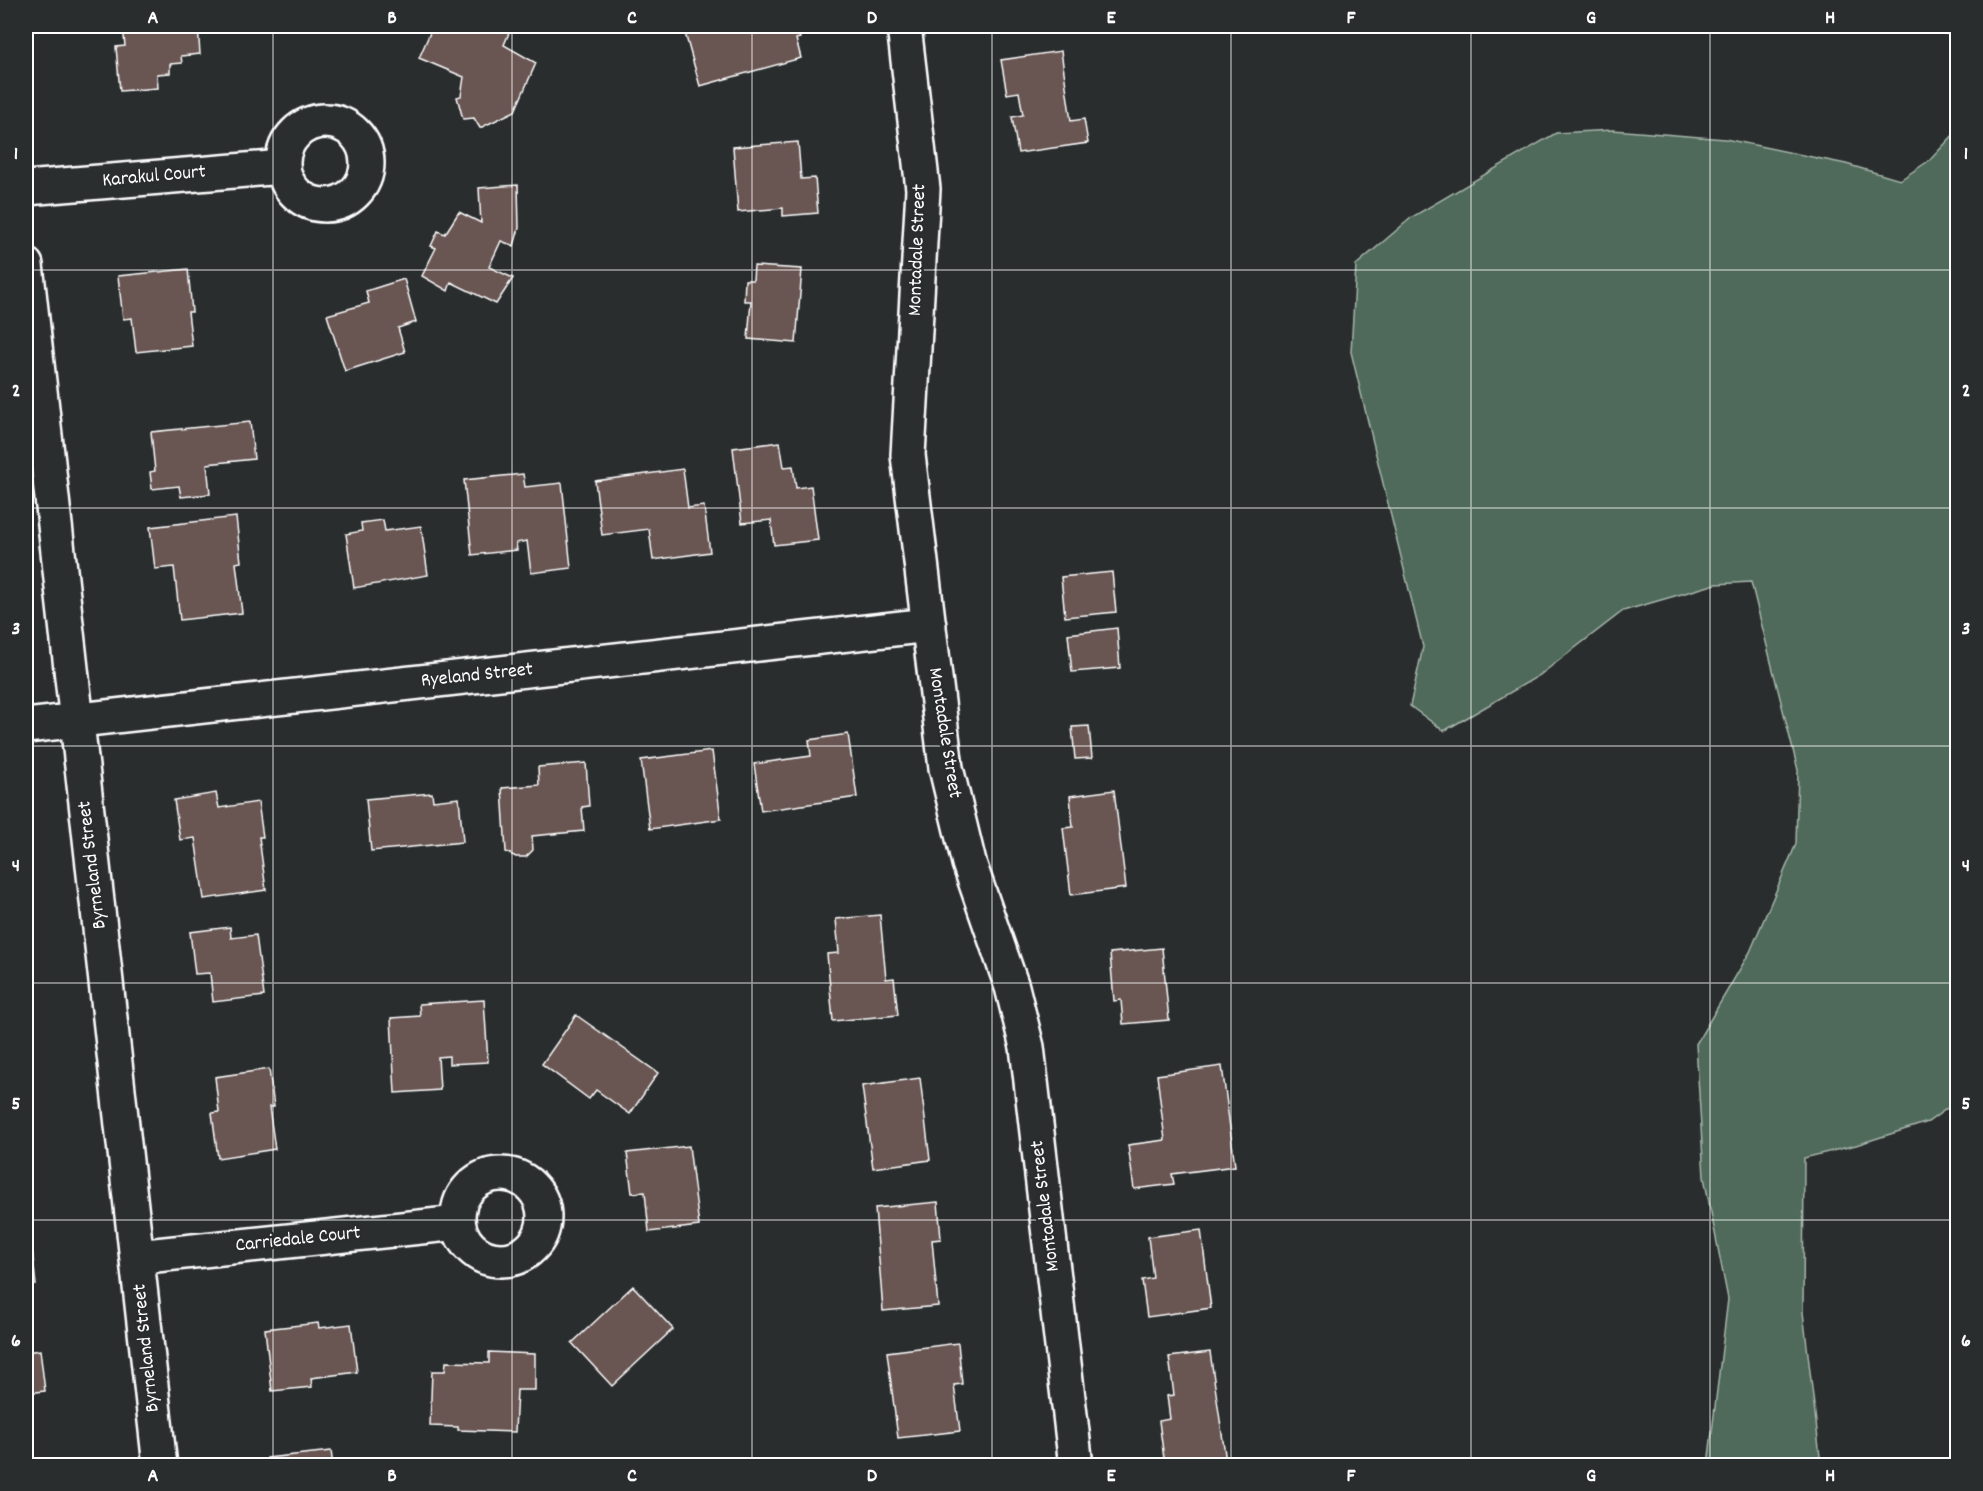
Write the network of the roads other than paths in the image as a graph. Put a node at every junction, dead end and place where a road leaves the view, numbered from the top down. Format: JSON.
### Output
{"nodes":[{"id":1,"x":904,"y":26,"type":"edge"},
{"id":2,"x":284,"y":166,"type":"dead end"},
{"id":3,"x":26,"y":188,"type":"edge"},
{"id":4,"x":26,"y":265,"type":"edge"},
{"id":5,"x":929,"y":625,"type":"junction"},
{"id":6,"x":76,"y":720,"type":"junction"},
{"id":7,"x":26,"y":726,"type":"edge"},
{"id":8,"x":458,"y":1223,"type":"dead end"},
{"id":9,"x":137,"y":1257,"type":"junction"},
{"id":10,"x":160,"y":1466,"type":"edge"},
{"id":11,"x":1076,"y":1466,"type":"edge"}],
"edges":[{"from":1,"to":5,"type":"street","name":"Montadale Street"},
{"from":2,"to":3,"type":"street","name":"Karakul Court"},
{"from":4,"to":6,"type":"street","name":"Byrneland Street"},
{"from":5,"to":6,"type":"street","name":"Ryeland Street"},
{"from":5,"to":11,"type":"street","name":"Montadale Street"},
{"from":6,"to":7,"type":"street","name":"Ryeland Street"},
{"from":6,"to":9,"type":"street","name":"Byrneland Street"},
{"from":8,"to":9,"type":"street","name":"Carriedale Court"},
{"from":9,"to":10,"type":"street","name":"Byrneland Street"}]}
